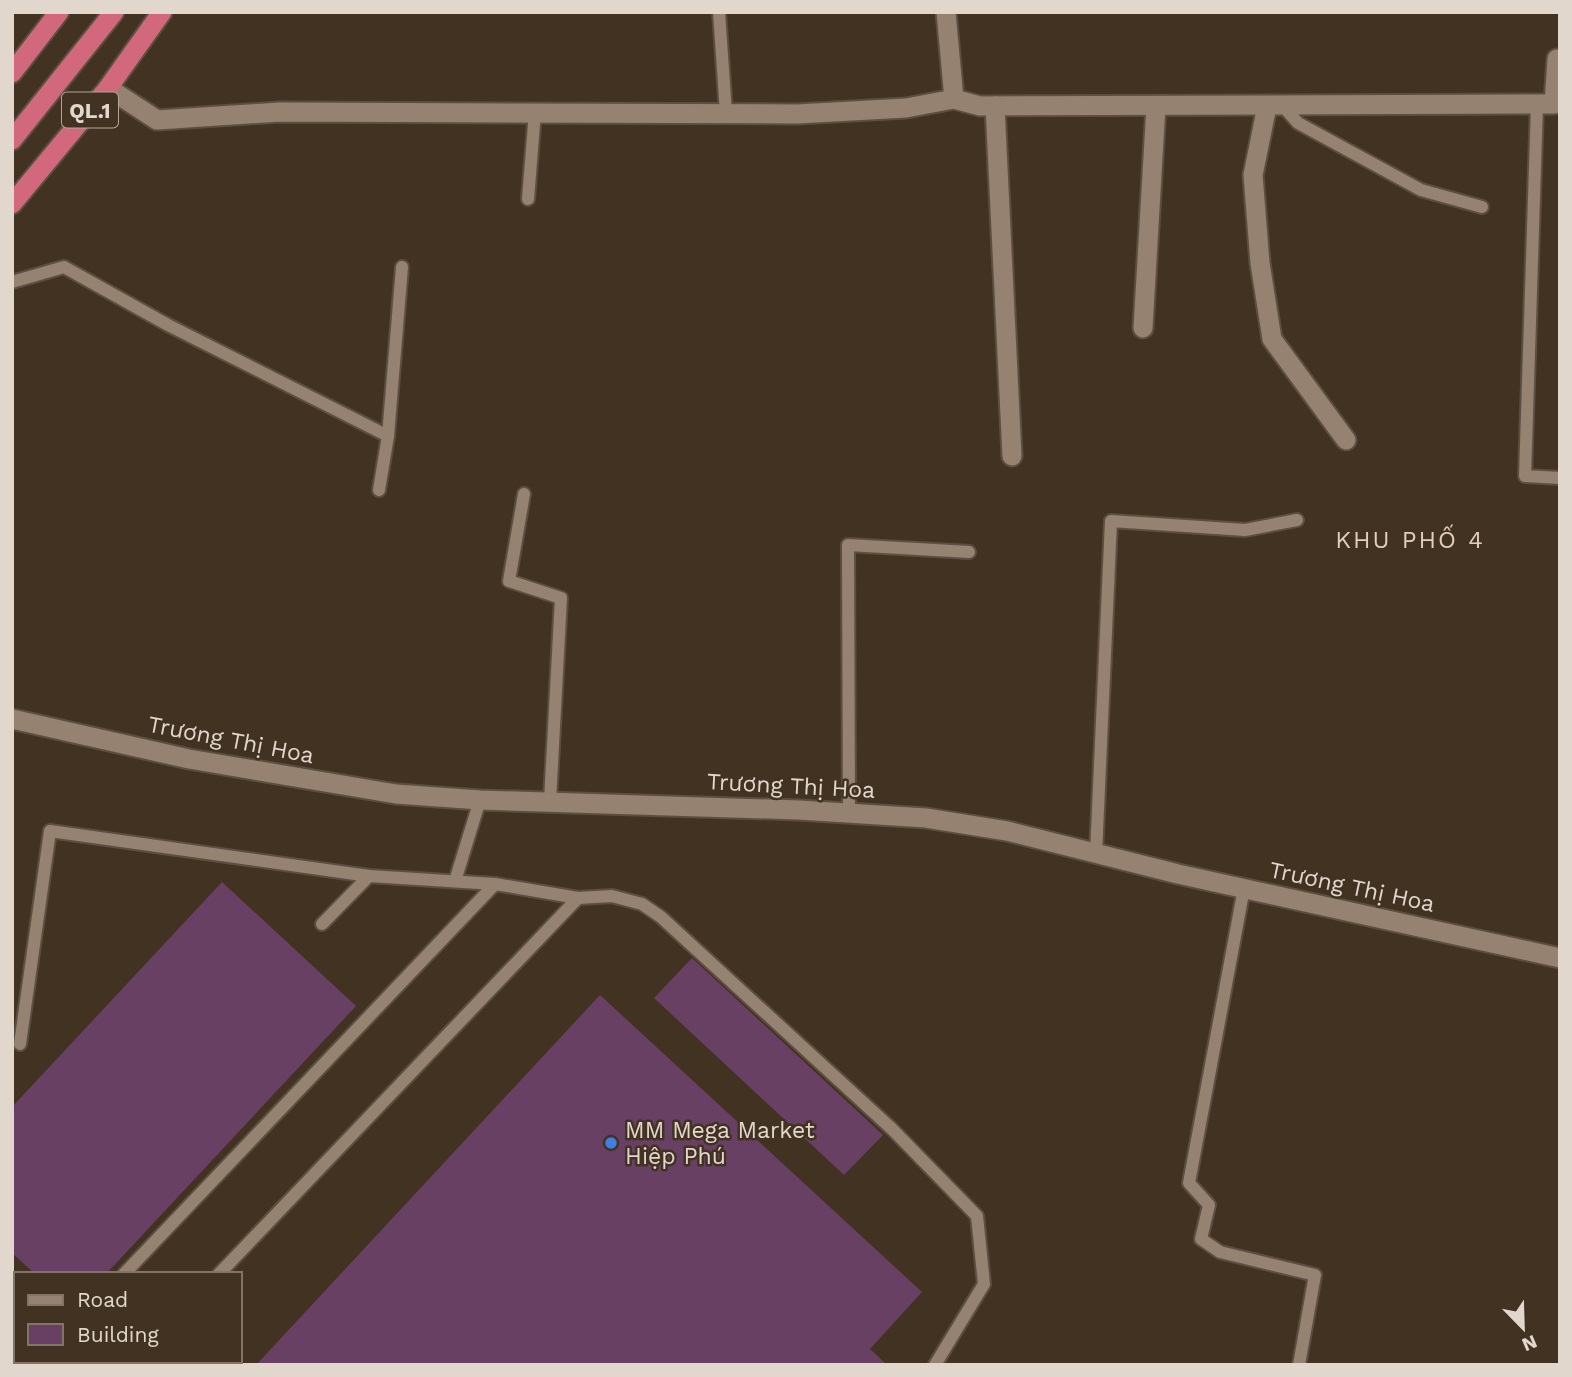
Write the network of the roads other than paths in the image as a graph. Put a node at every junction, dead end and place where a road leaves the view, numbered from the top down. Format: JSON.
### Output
{"nodes":[{"id":1,"x":59,"y":12,"type":"edge"},
{"id":2,"x":114,"y":12,"type":"edge"},
{"id":3,"x":162,"y":12,"type":"edge"},
{"id":4,"x":719,"y":12,"type":"edge"},
{"id":5,"x":946,"y":12,"type":"edge"},
{"id":6,"x":1558,"y":58,"type":"dead end"},
{"id":7,"x":12,"y":73,"type":"edge"},
{"id":8,"x":108,"y":88,"type":"junction"},
{"id":9,"x":954,"y":99,"type":"junction"},
{"id":10,"x":1274,"y":105,"type":"junction"},
{"id":11,"x":1537,"y":105,"type":"junction"},
{"id":12,"x":995,"y":106,"type":"junction"},
{"id":13,"x":1156,"y":106,"type":"junction"},
{"id":14,"x":536,"y":112,"type":"junction"},
{"id":15,"x":726,"y":113,"type":"junction"},
{"id":16,"x":12,"y":140,"type":"edge"},
{"id":17,"x":528,"y":199,"type":"dead end"},
{"id":18,"x":12,"y":204,"type":"edge"},
{"id":19,"x":1482,"y":207,"type":"dead end"},
{"id":20,"x":402,"y":267,"type":"dead end"},
{"id":21,"x":12,"y":282,"type":"edge"},
{"id":22,"x":1143,"y":328,"type":"dead end"},
{"id":23,"x":388,"y":436,"type":"junction"},
{"id":24,"x":1346,"y":440,"type":"dead end"},
{"id":25,"x":1012,"y":456,"type":"dead end"},
{"id":26,"x":1560,"y":478,"type":"edge"},
{"id":27,"x":379,"y":491,"type":"dead end"},
{"id":28,"x":524,"y":494,"type":"dead end"},
{"id":29,"x":1297,"y":520,"type":"dead end"},
{"id":30,"x":969,"y":552,"type":"dead end"},
{"id":31,"x":12,"y":719,"type":"edge"},
{"id":32,"x":480,"y":800,"type":"junction"},
{"id":33,"x":550,"y":802,"type":"junction"},
{"id":34,"x":849,"y":813,"type":"junction"},
{"id":35,"x":1096,"y":854,"type":"junction"},
{"id":36,"x":369,"y":876,"type":"junction"},
{"id":37,"x":455,"y":881,"type":"junction"},
{"id":38,"x":495,"y":884,"type":"junction"},
{"id":39,"x":1244,"y":888,"type":"junction"},
{"id":40,"x":578,"y":898,"type":"junction"},
{"id":41,"x":322,"y":923,"type":"dead end"},
{"id":42,"x":1560,"y":958,"type":"edge"},
{"id":43,"x":20,"y":1044,"type":"dead end"},
{"id":44,"x":126,"y":1272,"type":"edge"},
{"id":45,"x":221,"y":1272,"type":"edge"},
{"id":46,"x":935,"y":1365,"type":"edge"},
{"id":47,"x":1299,"y":1365,"type":"edge"}],
"edges":[{"from":1,"to":7,"type":"highway"},
{"from":2,"to":16,"type":"highway","number":"QL.1"},
{"from":3,"to":8,"type":"highway","number":"QL.1"},
{"from":4,"to":15,"type":"lane"},
{"from":5,"to":9,"type":"street"},
{"from":6,"to":11,"type":"street"},
{"from":8,"to":14,"type":"street"},
{"from":8,"to":18,"type":"highway","number":"QL.1"},
{"from":9,"to":12,"type":"street"},
{"from":9,"to":15,"type":"street"},
{"from":10,"to":11,"type":"street"},
{"from":10,"to":13,"type":"street"},
{"from":10,"to":19,"type":"lane"},
{"from":10,"to":24,"type":"street"},
{"from":11,"to":26,"type":"lane"},
{"from":12,"to":13,"type":"street"},
{"from":12,"to":25,"type":"street"},
{"from":13,"to":22,"type":"street"},
{"from":14,"to":15,"type":"street"},
{"from":14,"to":17,"type":"lane"},
{"from":20,"to":23,"type":"lane"},
{"from":21,"to":23,"type":"lane"},
{"from":23,"to":27,"type":"lane"},
{"from":28,"to":33,"type":"lane"},
{"from":29,"to":35,"type":"lane"},
{"from":30,"to":34,"type":"lane"},
{"from":31,"to":32,"type":"street","name":"Trương Thị Hoa"},
{"from":32,"to":33,"type":"street","name":"Trương Thị Hoa"},
{"from":32,"to":37,"type":"lane"},
{"from":33,"to":34,"type":"street","name":"Trương Thị Hoa"},
{"from":34,"to":35,"type":"street","name":"Trương Thị Hoa"},
{"from":35,"to":39,"type":"street","name":"Trương Thị Hoa"},
{"from":36,"to":37,"type":"lane"},
{"from":36,"to":41,"type":"lane"},
{"from":36,"to":43,"type":"lane"},
{"from":37,"to":38,"type":"lane"},
{"from":38,"to":40,"type":"lane"},
{"from":38,"to":44,"type":"lane"},
{"from":39,"to":42,"type":"street","name":"Trương Thị Hoa"},
{"from":39,"to":47,"type":"lane"},
{"from":40,"to":45,"type":"lane"},
{"from":40,"to":46,"type":"lane"}]}
